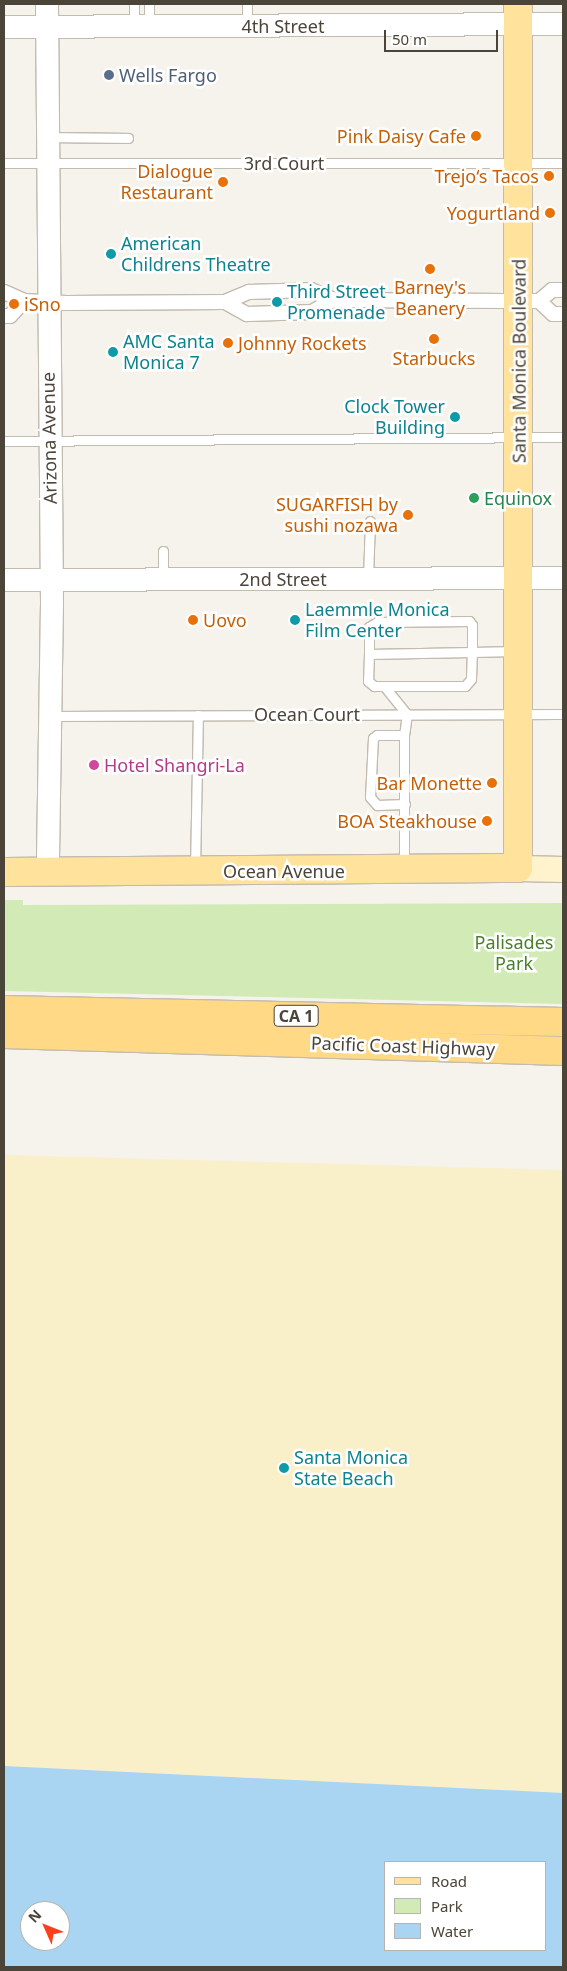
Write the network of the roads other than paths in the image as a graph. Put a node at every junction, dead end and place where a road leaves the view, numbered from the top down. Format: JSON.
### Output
{"nodes":[{"id":1,"x":47,"y":4,"type":"edge"},
{"id":2,"x":134,"y":4,"type":"edge"},
{"id":3,"x":149,"y":4,"type":"edge"},
{"id":4,"x":247,"y":4,"type":"edge"},
{"id":5,"x":518,"y":14,"type":"edge"},
{"id":6,"x":563,"y":24,"type":"edge"},
{"id":7,"x":141,"y":26,"type":"junction"},
{"id":8,"x":247,"y":26,"type":"junction"},
{"id":9,"x":4,"y":27,"type":"edge"},
{"id":10,"x":46,"y":27,"type":"junction"},
{"id":11,"x":47,"y":137,"type":"junction"},
{"id":12,"x":128,"y":138,"type":"dead end"},
{"id":13,"x":4,"y":163,"type":"edge"},
{"id":14,"x":47,"y":163,"type":"junction"},
{"id":15,"x":563,"y":163,"type":"edge"},
{"id":16,"x":518,"y":164,"type":"junction"},
{"id":17,"x":563,"y":290,"type":"edge"},
{"id":18,"x":4,"y":292,"type":"edge"},
{"id":19,"x":333,"y":300,"type":"junction"},
{"id":20,"x":24,"y":301,"type":"junction"},
{"id":21,"x":529,"y":301,"type":"junction"},
{"id":22,"x":47,"y":302,"type":"junction"},
{"id":23,"x":225,"y":302,"type":"junction"},
{"id":24,"x":563,"y":314,"type":"edge"},
{"id":25,"x":4,"y":316,"type":"edge"},
{"id":26,"x":519,"y":437,"type":"junction"},
{"id":27,"x":563,"y":437,"type":"edge"},
{"id":28,"x":4,"y":441,"type":"edge"},
{"id":29,"x":48,"y":441,"type":"junction"},
{"id":30,"x":370,"y":521,"type":"dead end"},
{"id":31,"x":163,"y":551,"type":"dead end"},
{"id":32,"x":519,"y":578,"type":"junction"},
{"id":33,"x":563,"y":578,"type":"edge"},
{"id":34,"x":368,"y":579,"type":"junction"},
{"id":35,"x":4,"y":580,"type":"edge"},
{"id":36,"x":51,"y":580,"type":"junction"},
{"id":37,"x":163,"y":580,"type":"junction"},
{"id":38,"x":518,"y":650,"type":"junction"},
{"id":39,"x":472,"y":652,"type":"junction"},
{"id":40,"x":369,"y":654,"type":"junction"},
{"id":41,"x":384,"y":686,"type":"junction"},
{"id":42,"x":407,"y":714,"type":"junction"},
{"id":43,"x":518,"y":714,"type":"junction"},
{"id":44,"x":563,"y":714,"type":"edge"},
{"id":45,"x":198,"y":715,"type":"junction"},
{"id":46,"x":51,"y":716,"type":"junction"},
{"id":47,"x":404,"y":735,"type":"junction"},
{"id":48,"x":406,"y":804,"type":"junction"},
{"id":49,"x":518,"y":868,"type":"junction"},
{"id":50,"x":563,"y":869,"type":"edge"},
{"id":51,"x":404,"y":870,"type":"junction"},
{"id":52,"x":4,"y":872,"type":"edge"},
{"id":53,"x":48,"y":872,"type":"junction"},
{"id":54,"x":195,"y":872,"type":"junction"},
{"id":55,"x":4,"y":1010,"type":"edge"},
{"id":56,"x":563,"y":1022,"type":"edge"},
{"id":57,"x":4,"y":1034,"type":"edge"},
{"id":58,"x":563,"y":1051,"type":"edge"}],
"edges":[{"from":1,"to":10,"type":"street","name":"Arizona Avenue"},
{"from":2,"to":7,"type":"lane"},
{"from":3,"to":7,"type":"lane"},
{"from":4,"to":8,"type":"lane"},
{"from":5,"to":6,"type":"street","name":"4th Street"},
{"from":5,"to":8,"type":"street","name":"4th Street"},
{"from":5,"to":16,"type":"main road","name":"Santa Monica Boulevard"},
{"from":7,"to":8,"type":"street","name":"4th Street"},
{"from":7,"to":10,"type":"street","name":"4th Street"},
{"from":9,"to":10,"type":"street","name":"4th Street"},
{"from":10,"to":11,"type":"street","name":"Arizona Avenue"},
{"from":11,"to":12,"type":"lane"},
{"from":11,"to":14,"type":"street","name":"Arizona Avenue"},
{"from":13,"to":14,"type":"lane","name":"3rd Court"},
{"from":14,"to":16,"type":"lane","name":"3rd Court"},
{"from":14,"to":22,"type":"street","name":"Arizona Avenue"},
{"from":15,"to":16,"type":"lane","name":"3rd Court"},
{"from":16,"to":21,"type":"main road","name":"Santa Monica Boulevard"},
{"from":17,"to":21,"type":"street"},
{"from":18,"to":20,"type":"street"},
{"from":19,"to":21,"type":"street"},
{"from":19,"to":23,"type":"street"},
{"from":19,"to":23,"type":"street"},
{"from":20,"to":22,"type":"street"},
{"from":20,"to":25,"type":"street"},
{"from":21,"to":24,"type":"street"},
{"from":21,"to":26,"type":"main road","name":"Santa Monica Boulevard"},
{"from":22,"to":23,"type":"street"},
{"from":22,"to":29,"type":"street","name":"Arizona Avenue"},
{"from":26,"to":27,"type":"lane"},
{"from":26,"to":29,"type":"lane"},
{"from":26,"to":32,"type":"main road","name":"Santa Monica Boulevard"},
{"from":28,"to":29,"type":"lane"},
{"from":29,"to":36,"type":"street","name":"Arizona Avenue"},
{"from":30,"to":34,"type":"lane"},
{"from":31,"to":37,"type":"lane"},
{"from":32,"to":33,"type":"street","name":"2nd Street"},
{"from":32,"to":34,"type":"street","name":"2nd Street"},
{"from":32,"to":38,"type":"main road","name":"Santa Monica Boulevard"},
{"from":34,"to":37,"type":"street","name":"2nd Street"},
{"from":35,"to":36,"type":"street","name":"2nd Street"},
{"from":36,"to":37,"type":"street","name":"2nd Street"},
{"from":36,"to":46,"type":"street","name":"Arizona Avenue"},
{"from":38,"to":39,"type":"lane"},
{"from":38,"to":43,"type":"main road","name":"Santa Monica Boulevard"},
{"from":39,"to":40,"type":"lane"},
{"from":39,"to":40,"type":"lane"},
{"from":39,"to":41,"type":"lane"},
{"from":40,"to":41,"type":"lane"},
{"from":41,"to":42,"type":"lane"},
{"from":42,"to":43,"type":"lane","name":"Ocean Court"},
{"from":42,"to":45,"type":"lane","name":"Ocean Court"},
{"from":42,"to":47,"type":"lane"},
{"from":43,"to":44,"type":"lane","name":"Ocean Court"},
{"from":43,"to":49,"type":"main road","name":"Santa Monica Boulevard"},
{"from":45,"to":46,"type":"lane","name":"Ocean Court"},
{"from":45,"to":54,"type":"lane"},
{"from":46,"to":53,"type":"street","name":"Arizona Avenue"},
{"from":47,"to":48,"type":"lane"},
{"from":47,"to":48,"type":"lane"},
{"from":48,"to":51,"type":"lane"},
{"from":49,"to":50,"type":"main road","name":"Ocean Avenue"},
{"from":49,"to":51,"type":"main road","name":"Ocean Avenue"},
{"from":51,"to":54,"type":"main road","name":"Ocean Avenue"},
{"from":52,"to":53,"type":"main road","name":"Ocean Avenue"},
{"from":53,"to":54,"type":"main road","name":"Ocean Avenue"},
{"from":55,"to":56,"type":"highway","name":"Pacific Coast Highway","number":"CA 1"},
{"from":57,"to":58,"type":"highway","name":"Pacific Coast Highway","number":"CA 1"}]}
